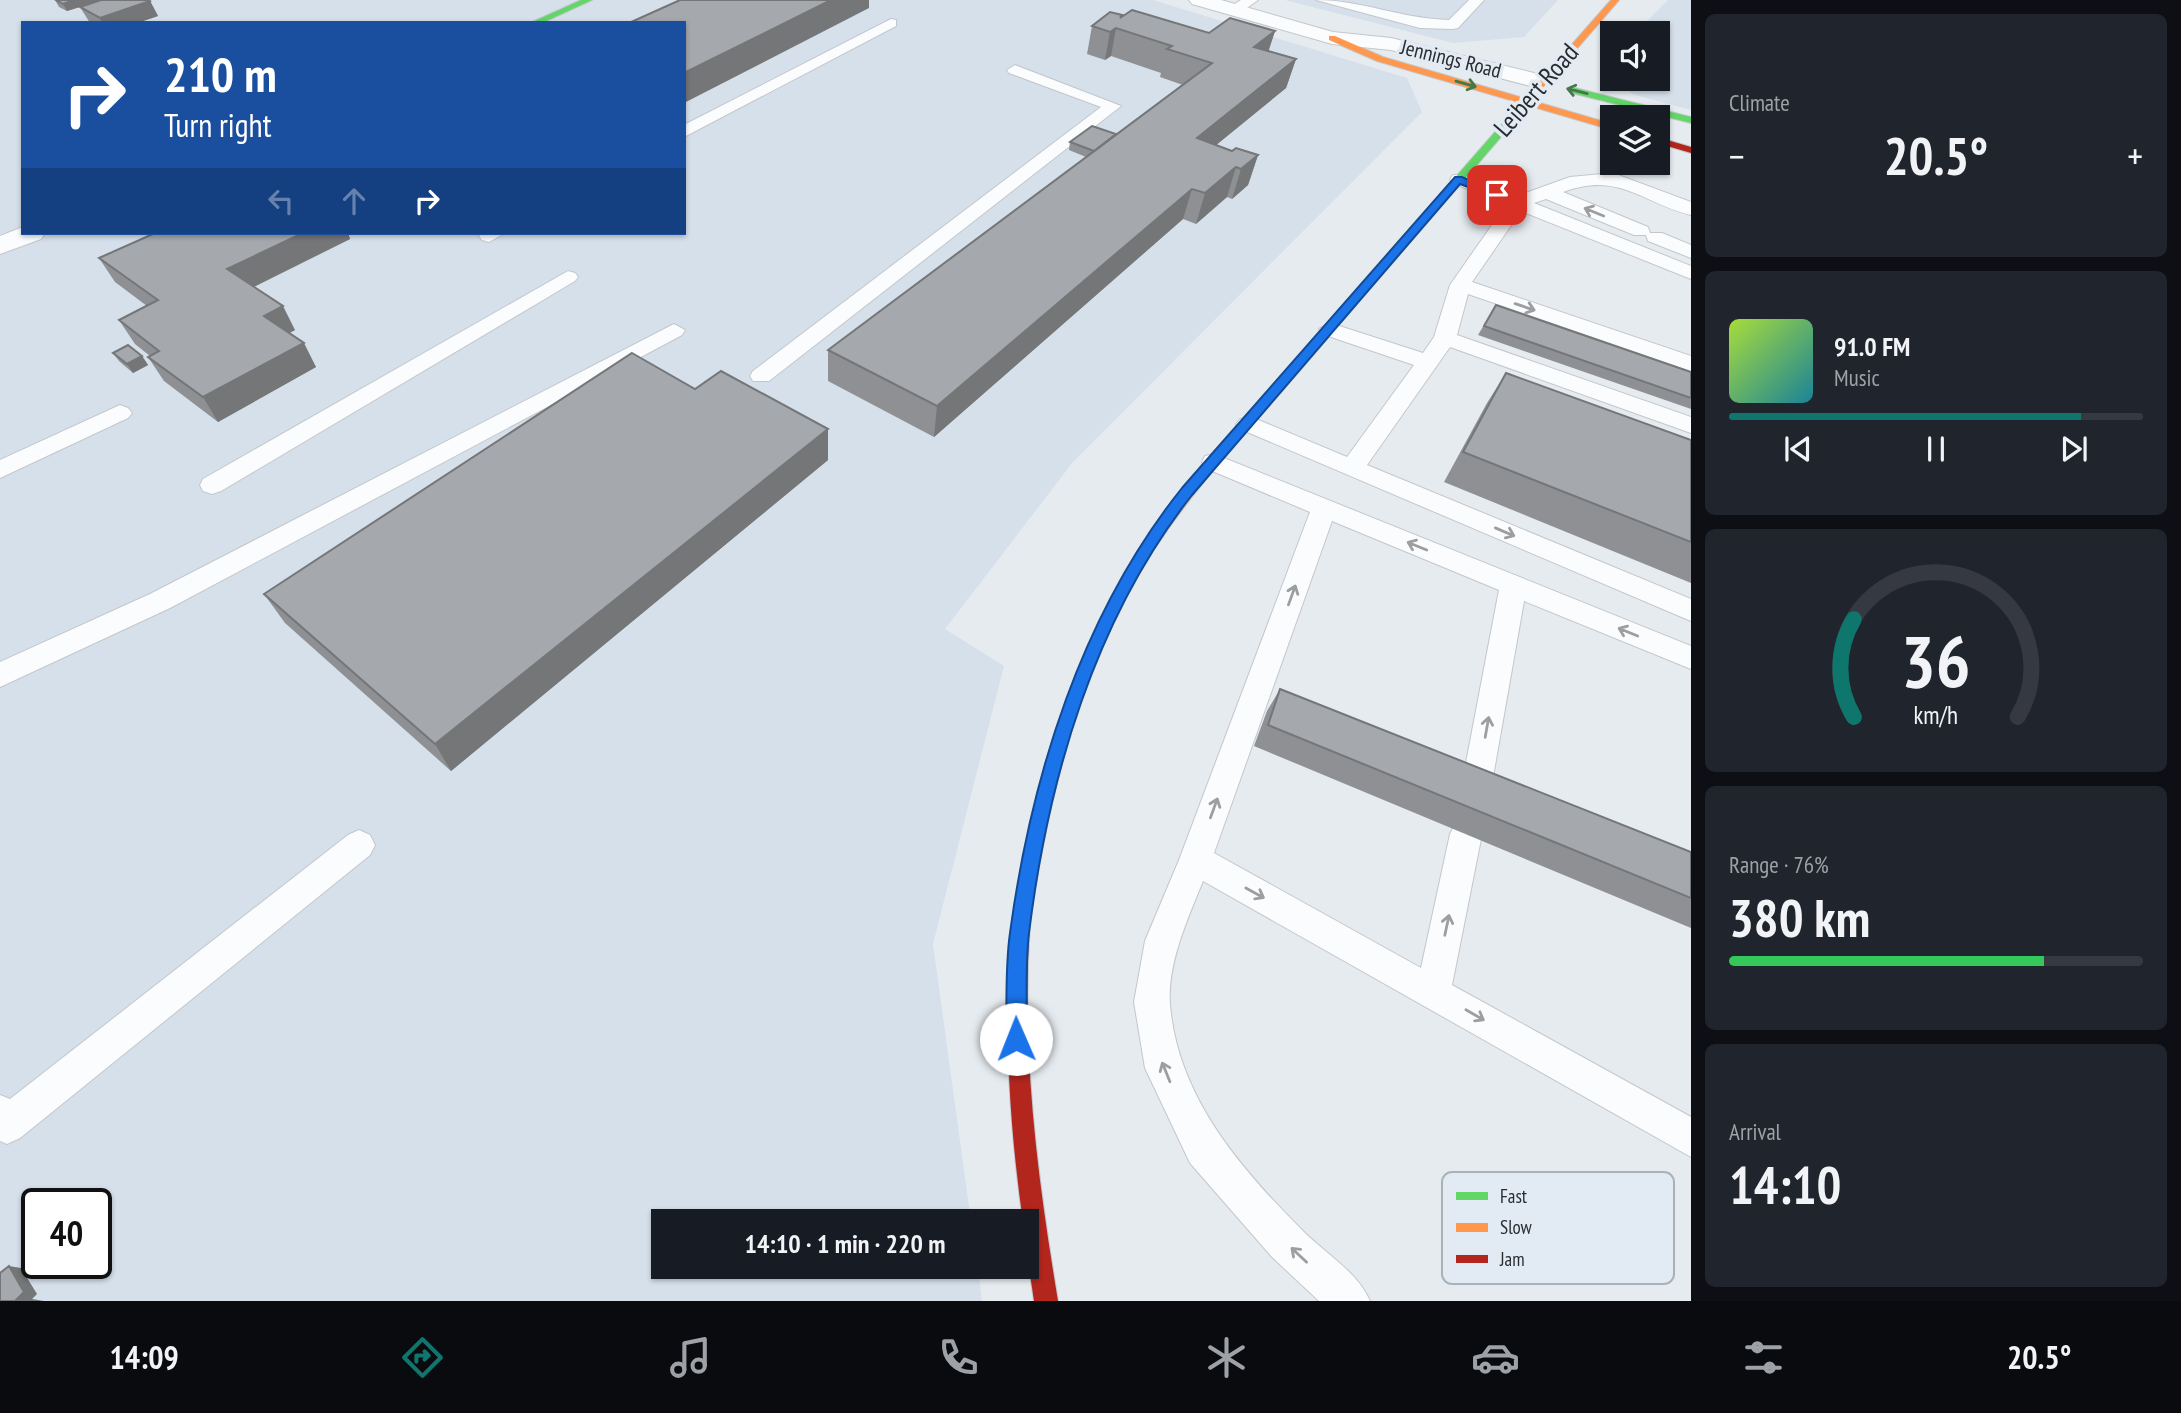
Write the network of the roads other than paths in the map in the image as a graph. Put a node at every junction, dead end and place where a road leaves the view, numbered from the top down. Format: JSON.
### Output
{"nodes":[{"id":1,"x":588,"y":0,"type":"edge"},
{"id":2,"x":1199,"y":0,"type":"edge"},
{"id":3,"x":1324,"y":0,"type":"edge"},
{"id":4,"x":1477,"y":0,"type":"edge"},
{"id":5,"x":1615,"y":0,"type":"edge"},
{"id":6,"x":1243,"y":5,"type":"edge"},
{"id":7,"x":539,"y":21,"type":"edge"},
{"id":8,"x":891,"y":23,"type":"dead end"},
{"id":9,"x":1332,"y":38,"type":"junction"},
{"id":10,"x":1015,"y":70,"type":"dead end"},
{"id":11,"x":1542,"y":82,"type":"junction"},
{"id":12,"x":1525,"y":102,"type":"junction"},
{"id":13,"x":1691,"y":120,"type":"edge"},
{"id":14,"x":1600,"y":124,"type":"edge"},
{"id":15,"x":686,"y":131,"type":"edge"},
{"id":16,"x":1670,"y":144,"type":"edge"},
{"id":17,"x":1691,"y":150,"type":"edge"},
{"id":18,"x":1459,"y":180,"type":"junction"},
{"id":19,"x":1546,"y":192,"type":"junction"},
{"id":20,"x":1517,"y":203,"type":"junction"},
{"id":21,"x":1691,"y":209,"type":"edge"},
{"id":22,"x":27,"y":235,"type":"edge"},
{"id":23,"x":0,"y":246,"type":"edge"},
{"id":24,"x":1691,"y":251,"type":"edge"},
{"id":25,"x":1691,"y":273,"type":"edge"},
{"id":26,"x":568,"y":277,"type":"dead end"},
{"id":27,"x":1460,"y":285,"type":"junction"},
{"id":28,"x":1329,"y":329,"type":"junction"},
{"id":29,"x":674,"y":330,"type":"dead end"},
{"id":30,"x":1446,"y":338,"type":"junction"},
{"id":31,"x":1430,"y":363,"type":"junction"},
{"id":32,"x":1691,"y":364,"type":"edge"},
{"id":33,"x":761,"y":376,"type":"dead end"},
{"id":34,"x":120,"y":413,"type":"dead end"},
{"id":35,"x":1248,"y":424,"type":"junction"},
{"id":36,"x":1691,"y":425,"type":"edge"},
{"id":37,"x":1214,"y":462,"type":"junction"},
{"id":38,"x":1352,"y":468,"type":"junction"},
{"id":39,"x":0,"y":470,"type":"edge"},
{"id":40,"x":212,"y":485,"type":"dead end"},
{"id":41,"x":1324,"y":508,"type":"junction"},
{"id":42,"x":1598,"y":571,"type":"junction"},
{"id":43,"x":1513,"y":585,"type":"junction"},
{"id":44,"x":1691,"y":610,"type":"edge"},
{"id":45,"x":1583,"y":614,"type":"junction"},
{"id":46,"x":1691,"y":658,"type":"edge"},
{"id":47,"x":0,"y":675,"type":"edge"},
{"id":48,"x":1475,"y":794,"type":"edge"},
{"id":49,"x":1466,"y":834,"type":"edge"},
{"id":50,"x":359,"y":845,"type":"dead end"},
{"id":51,"x":1195,"y":860,"type":"junction"},
{"id":52,"x":1433,"y":992,"type":"junction"},
{"id":53,"x":2,"y":1123,"type":"edge"},
{"id":54,"x":1691,"y":1138,"type":"edge"},
{"id":55,"x":1046,"y":1301,"type":"edge"},
{"id":56,"x":1349,"y":1301,"type":"edge"}],
"edges":[{"from":1,"to":7,"type":"street"},
{"from":2,"to":6,"type":"street","name":"Jennings Road"},
{"from":3,"to":4,"type":"lane"},
{"from":5,"to":11,"type":"street","name":"Leibert Road"},
{"from":6,"to":9,"type":"street","name":"Jennings Road"},
{"from":8,"to":15,"type":"lane"},
{"from":9,"to":11,"type":"street","name":"Jennings Road"},
{"from":9,"to":12,"type":"street","name":"Jennings Road","one_way":true},
{"from":10,"to":33,"type":"lane"},
{"from":11,"to":12,"type":"street","name":"Leibert Road"},
{"from":13,"to":11,"type":"street","name":"Jennings Road","one_way":true},
{"from":12,"to":14,"type":"street","name":"Jennings Road"},
{"from":12,"to":18,"type":"street","name":"Leibert Road"},
{"from":16,"to":17,"type":"street"},
{"from":18,"to":20,"type":"lane"},
{"from":18,"to":28,"type":"street","name":"Leibert Road"},
{"from":19,"to":20,"type":"lane"},
{"from":19,"to":21,"type":"lane"},
{"from":24,"to":19,"type":"lane","one_way":true},
{"from":20,"to":25,"type":"lane"},
{"from":20,"to":27,"type":"lane"},
{"from":22,"to":23,"type":"street"},
{"from":26,"to":40,"type":"lane"},
{"from":27,"to":30,"type":"lane"},
{"from":27,"to":32,"type":"lane","one_way":true},
{"from":28,"to":31,"type":"lane"},
{"from":28,"to":35,"type":"street","name":"Leibert Road"},
{"from":29,"to":47,"type":"lane"},
{"from":30,"to":31,"type":"lane"},
{"from":30,"to":36,"type":"lane"},
{"from":31,"to":38,"type":"lane"},
{"from":34,"to":39,"type":"lane"},
{"from":35,"to":37,"type":"street","name":"Leibert Road"},
{"from":35,"to":38,"type":"lane"},
{"from":37,"to":41,"type":"lane"},
{"from":37,"to":55,"type":"street","name":"Leibert Road"},
{"from":38,"to":42,"type":"lane","one_way":true},
{"from":43,"to":41,"type":"lane","one_way":true},
{"from":51,"to":41,"type":"lane","one_way":true},
{"from":42,"to":44,"type":"lane"},
{"from":42,"to":45,"type":"lane"},
{"from":43,"to":45,"type":"lane"},
{"from":48,"to":43,"type":"lane","one_way":true},
{"from":46,"to":45,"type":"lane","one_way":true},
{"from":52,"to":49,"type":"lane","one_way":true},
{"from":50,"to":53,"type":"lane"},
{"from":51,"to":52,"type":"lane","one_way":true},
{"from":56,"to":51,"type":"lane","one_way":true},
{"from":52,"to":54,"type":"lane","one_way":true}]}
